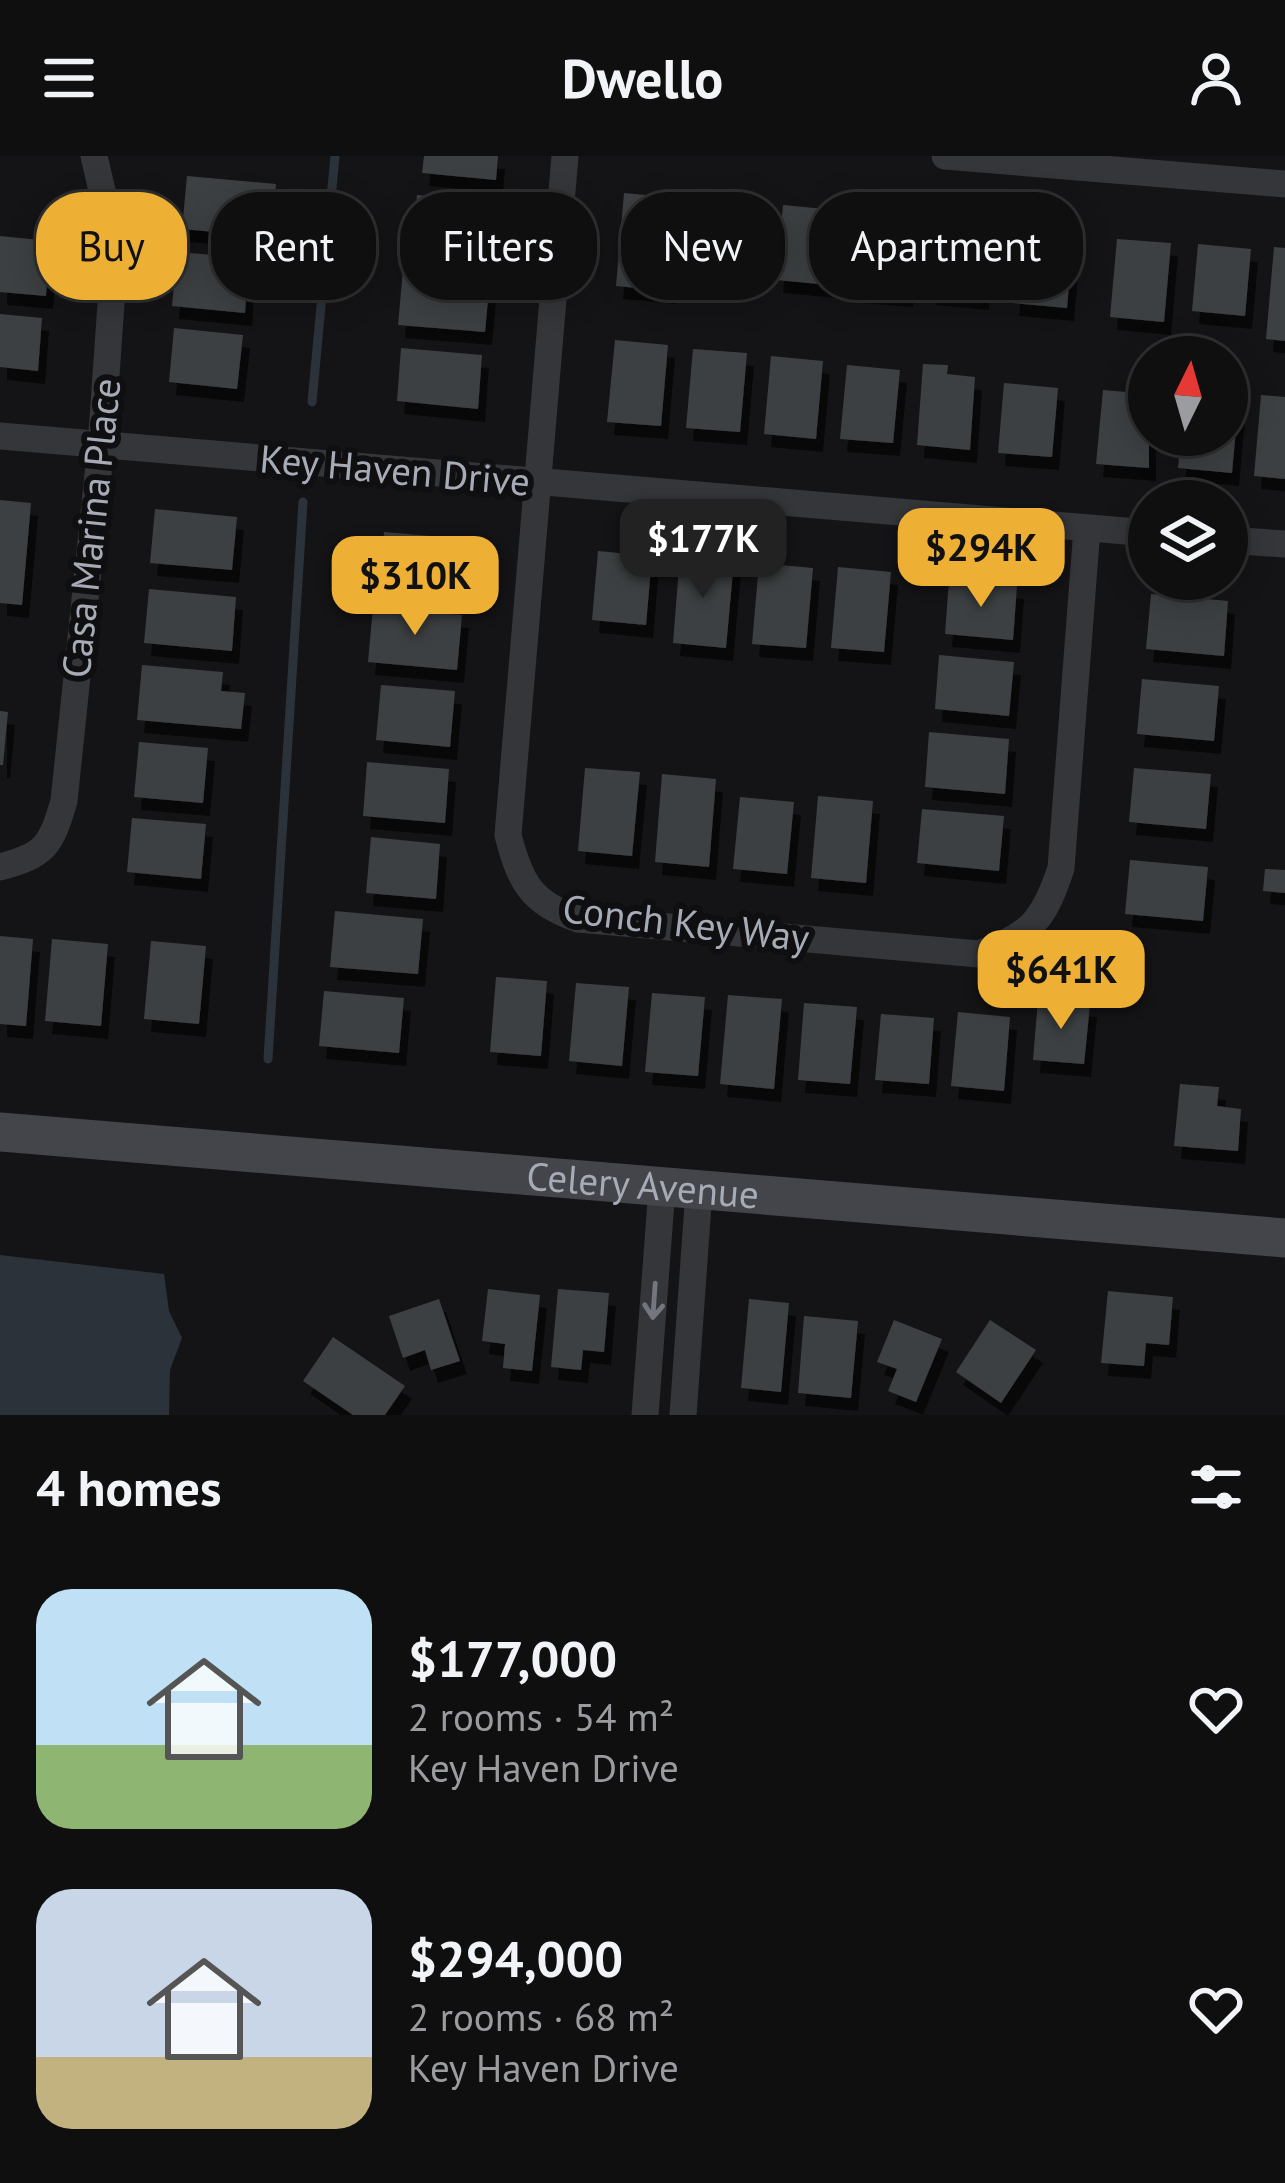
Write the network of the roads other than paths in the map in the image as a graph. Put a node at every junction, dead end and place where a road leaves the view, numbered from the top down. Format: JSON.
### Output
{"nodes":[{"id":1,"x":94,"y":156,"type":"edge"},
{"id":2,"x":565,"y":156,"type":"edge"},
{"id":3,"x":945,"y":156,"type":"edge"},
{"id":4,"x":1285,"y":184,"type":"edge"},
{"id":5,"x":0,"y":436,"type":"edge"},
{"id":6,"x":101,"y":446,"type":"junction"},
{"id":7,"x":538,"y":482,"type":"junction"},
{"id":8,"x":1087,"y":528,"type":"junction"},
{"id":9,"x":1128,"y":531,"type":"edge"},
{"id":10,"x":1248,"y":541,"type":"edge"},
{"id":11,"x":1285,"y":544,"type":"edge"},
{"id":12,"x":0,"y":867,"type":"edge"},
{"id":13,"x":0,"y":1132,"type":"edge"},
{"id":14,"x":681,"y":1189,"type":"junction"},
{"id":15,"x":1285,"y":1238,"type":"edge"},
{"id":16,"x":645,"y":1415,"type":"edge"},
{"id":17,"x":683,"y":1415,"type":"edge"}],
"edges":[{"from":1,"to":6,"type":"street","name":"Casa Marina Place"},
{"from":2,"to":7,"type":"street","name":"Conch Key Way"},
{"from":3,"to":4,"type":"street"},
{"from":5,"to":6,"type":"street","name":"Key Haven Drive"},
{"from":6,"to":7,"type":"street","name":"Key Haven Drive"},
{"from":6,"to":12,"type":"street","name":"Casa Marina Place"},
{"from":7,"to":8,"type":"street","name":"Key Haven Drive"},
{"from":7,"to":8,"type":"street","name":"Conch Key Way"},
{"from":8,"to":9,"type":"street","name":"Key Haven Drive"},
{"from":10,"to":11,"type":"street"},
{"from":13,"to":14,"type":"main road","name":"Celery Avenue"},
{"from":14,"to":15,"type":"main road","name":"Celery Avenue"},
{"from":14,"to":16,"type":"street","one_way":true},
{"from":14,"to":17,"type":"street"}]}
